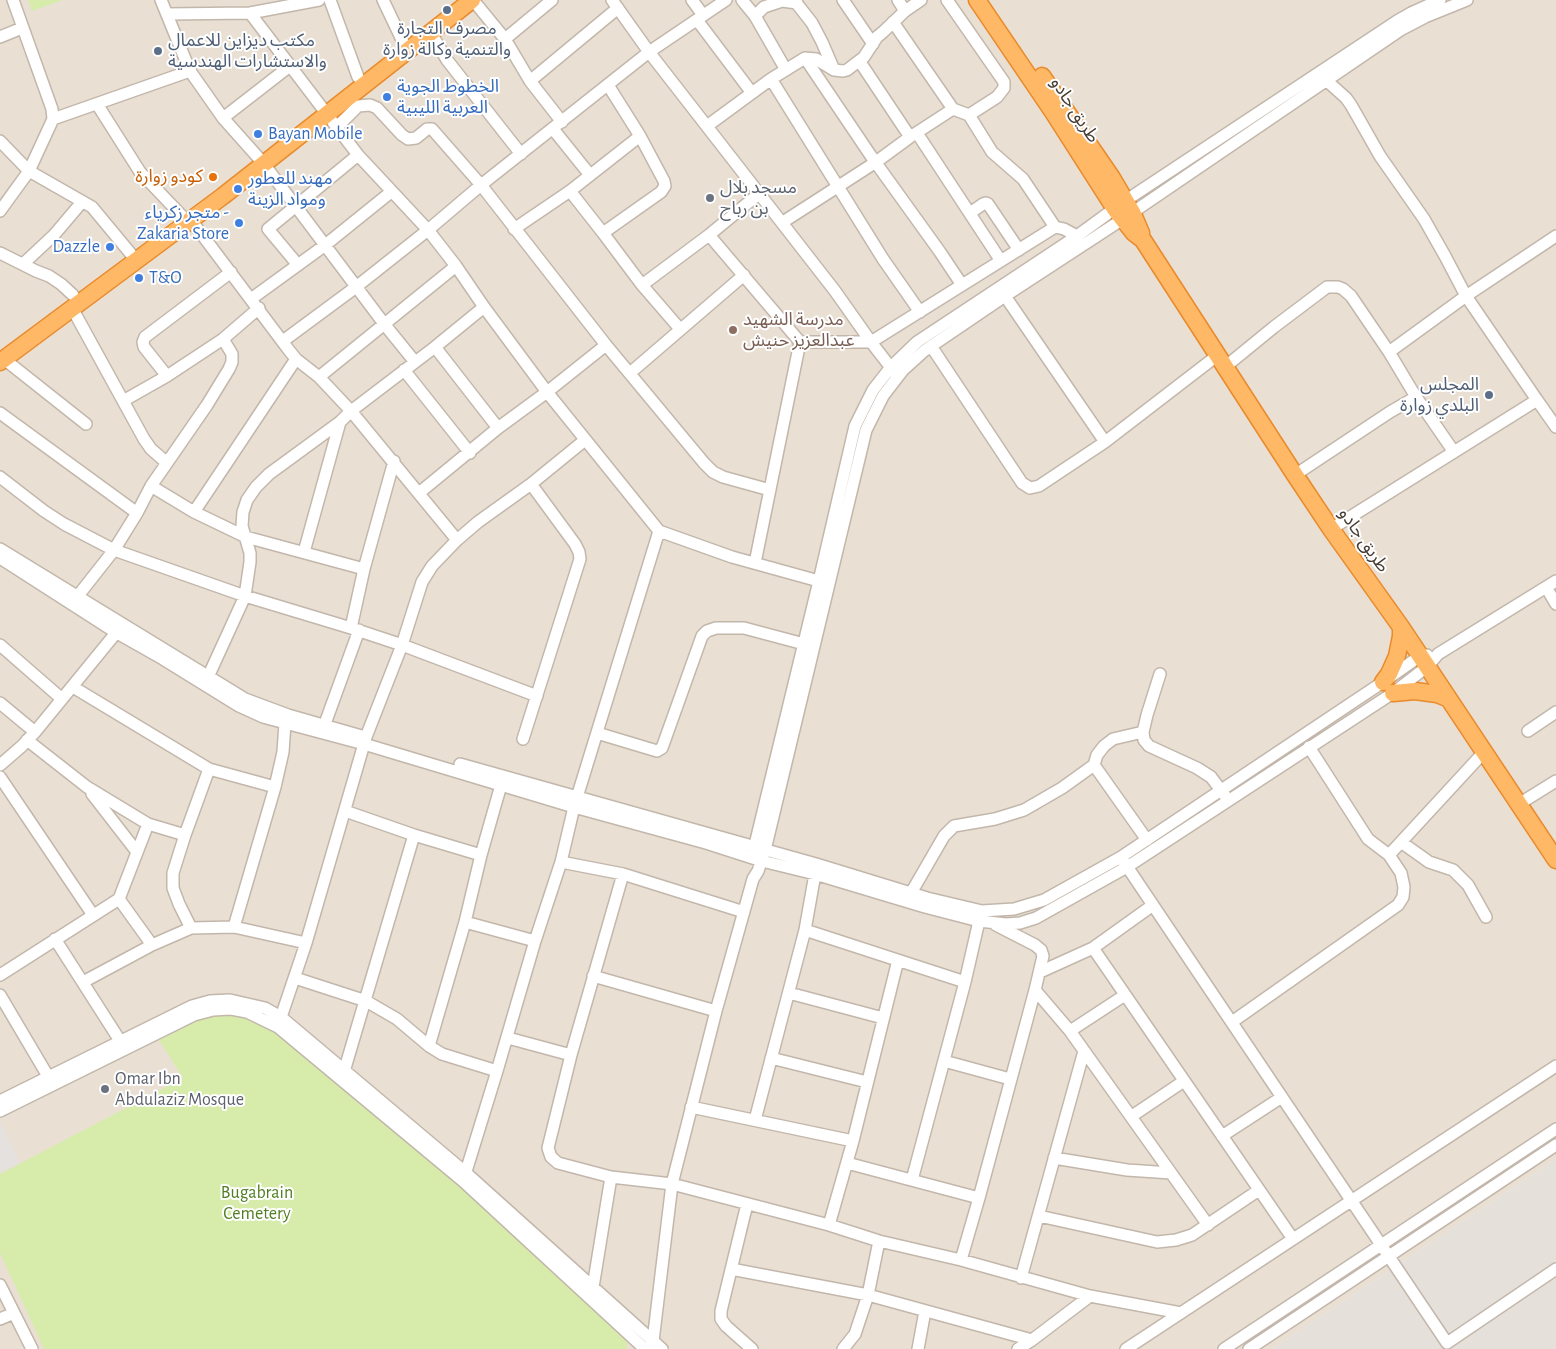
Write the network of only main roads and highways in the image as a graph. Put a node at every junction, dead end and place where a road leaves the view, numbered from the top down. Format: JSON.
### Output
{"nodes":[{"id":1,"x":458,"y":0,"type":"edge"},
{"id":2,"x":472,"y":0,"type":"edge"},
{"id":3,"x":977,"y":0,"type":"edge"},
{"id":4,"x":989,"y":0,"type":"edge"},
{"id":5,"x":324,"y":110,"type":"junction"},
{"id":6,"x":1124,"y":210,"type":"junction"},
{"id":7,"x":187,"y":218,"type":"junction"},
{"id":8,"x":73,"y":302,"type":"junction"},
{"id":9,"x":1,"y":357,"type":"edge"},
{"id":10,"x":1401,"y":627,"type":"junction"},
{"id":11,"x":1447,"y":698,"type":"junction"},
{"id":12,"x":1556,"y":860,"type":"edge"}],
"edges":[{"from":1,"to":5,"type":"highway"},
{"from":2,"to":5,"type":"highway"},
{"from":3,"to":6,"type":"highway","name":"طريق جادو"},
{"from":4,"to":6,"type":"highway","name":"طريق جادو"},
{"from":5,"to":7,"type":"highway"},
{"from":6,"to":10,"type":"highway","name":"طريق جادو"},
{"from":7,"to":8,"type":"highway"},
{"from":7,"to":8,"type":"highway"},
{"from":8,"to":9,"type":"highway"},
{"from":10,"to":11,"type":"highway","name":"طريق جادو"},
{"from":10,"to":11,"type":"highway"},
{"from":11,"to":12,"type":"highway","name":"طريق جادو"}]}
